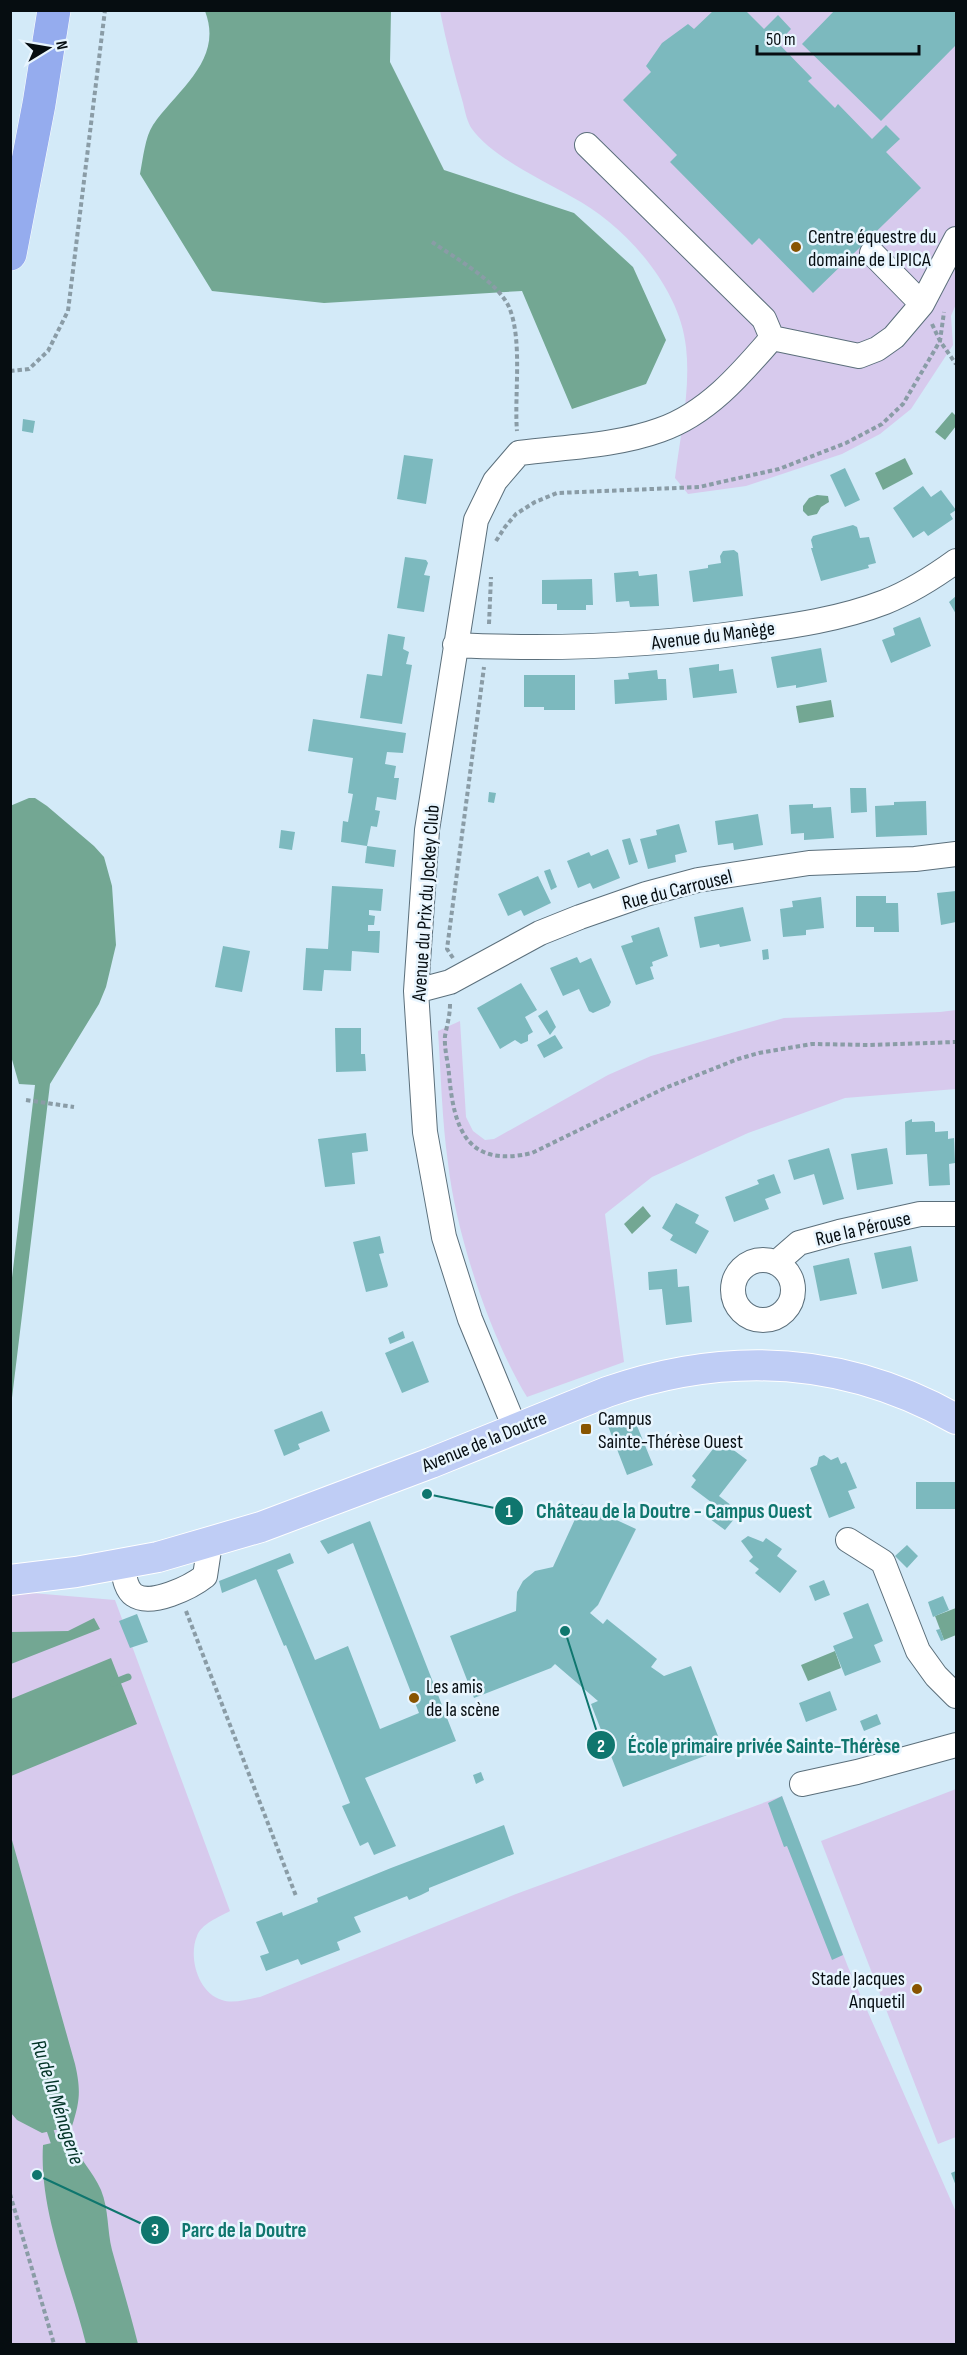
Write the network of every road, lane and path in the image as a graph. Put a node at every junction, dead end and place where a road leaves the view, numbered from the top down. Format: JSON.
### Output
{"nodes":[{"id":1,"x":54,"y":10,"type":"edge"},
{"id":2,"x":105,"y":10,"type":"edge"},
{"id":3,"x":587,"y":145,"type":"dead end"},
{"id":4,"x":957,"y":239,"type":"edge"},
{"id":5,"x":432,"y":242,"type":"dead end"},
{"id":6,"x":872,"y":253,"type":"dead end"},
{"id":7,"x":10,"y":254,"type":"edge"},
{"id":8,"x":934,"y":305,"type":"junction"},
{"id":9,"x":772,"y":338,"type":"junction"},
{"id":10,"x":940,"y":341,"type":"junction"},
{"id":11,"x":957,"y":364,"type":"edge"},
{"id":12,"x":10,"y":371,"type":"edge"},
{"id":13,"x":519,"y":453,"type":"junction"},
{"id":14,"x":495,"y":544,"type":"dead end"},
{"id":15,"x":957,"y":561,"type":"edge"},
{"id":16,"x":490,"y":568,"type":"dead end"},
{"id":17,"x":454,"y":645,"type":"junction"},
{"id":18,"x":487,"y":646,"type":"junction"},
{"id":19,"x":957,"y":855,"type":"edge"},
{"id":20,"x":458,"y":977,"type":"junction"},
{"id":21,"x":416,"y":991,"type":"junction"},
{"id":22,"x":957,"y":1042,"type":"edge"},
{"id":23,"x":27,"y":1100,"type":"dead end"},
{"id":24,"x":74,"y":1107,"type":"dead end"},
{"id":25,"x":957,"y":1214,"type":"edge"},
{"id":26,"x":776,"y":1263,"type":"dead end"},
{"id":27,"x":957,"y":1419,"type":"edge"},
{"id":28,"x":515,"y":1428,"type":"junction"},
{"id":29,"x":848,"y":1540,"type":"dead end"},
{"id":30,"x":210,"y":1543,"type":"junction"},
{"id":31,"x":122,"y":1564,"type":"junction"},
{"id":32,"x":20,"y":1579,"type":"edge"},
{"id":33,"x":178,"y":1592,"type":"junction"},
{"id":34,"x":957,"y":1696,"type":"edge"},
{"id":35,"x":957,"y":1745,"type":"edge"},
{"id":36,"x":802,"y":1784,"type":"dead end"},
{"id":37,"x":296,"y":1896,"type":"dead end"},
{"id":38,"x":10,"y":2194,"type":"edge"},
{"id":39,"x":54,"y":2344,"type":"edge"}],
"edges":[{"from":1,"to":7,"type":"highway"},
{"from":2,"to":12,"type":"path"},
{"from":3,"to":9,"type":"street"},
{"from":4,"to":8,"type":"street"},
{"from":5,"to":13,"type":"path"},
{"from":6,"to":8,"type":"street"},
{"from":8,"to":9,"type":"street"},
{"from":8,"to":10,"type":"path"},
{"from":8,"to":10,"type":"path"},
{"from":9,"to":13,"type":"street"},
{"from":10,"to":11,"type":"path"},
{"from":10,"to":14,"type":"path"},
{"from":13,"to":17,"type":"street","name":"Avenue du Prix du Jockey Club"},
{"from":15,"to":18,"type":"street","name":"Avenue du Manège"},
{"from":16,"to":18,"type":"path"},
{"from":17,"to":18,"type":"street","name":"Avenue du Manège"},
{"from":17,"to":21,"type":"street","name":"Avenue du Prix du Jockey Club"},
{"from":18,"to":20,"type":"path"},
{"from":19,"to":20,"type":"street","name":"Rue du Carrousel"},
{"from":20,"to":21,"type":"street","name":"Rue du Carrousel"},
{"from":20,"to":22,"type":"path"},
{"from":21,"to":28,"type":"street","name":"Avenue du Prix du Jockey Club"},
{"from":23,"to":24,"type":"path"},
{"from":25,"to":26,"type":"street","name":"Rue la Pérouse"},
{"from":27,"to":28,"type":"main road","name":"Avenue de la Doutre"},
{"from":28,"to":30,"type":"main road","name":"Avenue de la Doutre"},
{"from":29,"to":34,"type":"street"},
{"from":30,"to":31,"type":"main road","name":"Avenue de la Doutre"},
{"from":30,"to":33,"type":"street"},
{"from":31,"to":32,"type":"main road","name":"Avenue de la Doutre"},
{"from":31,"to":33,"type":"street"},
{"from":33,"to":37,"type":"path"},
{"from":35,"to":36,"type":"street"},
{"from":38,"to":39,"type":"path"}]}
